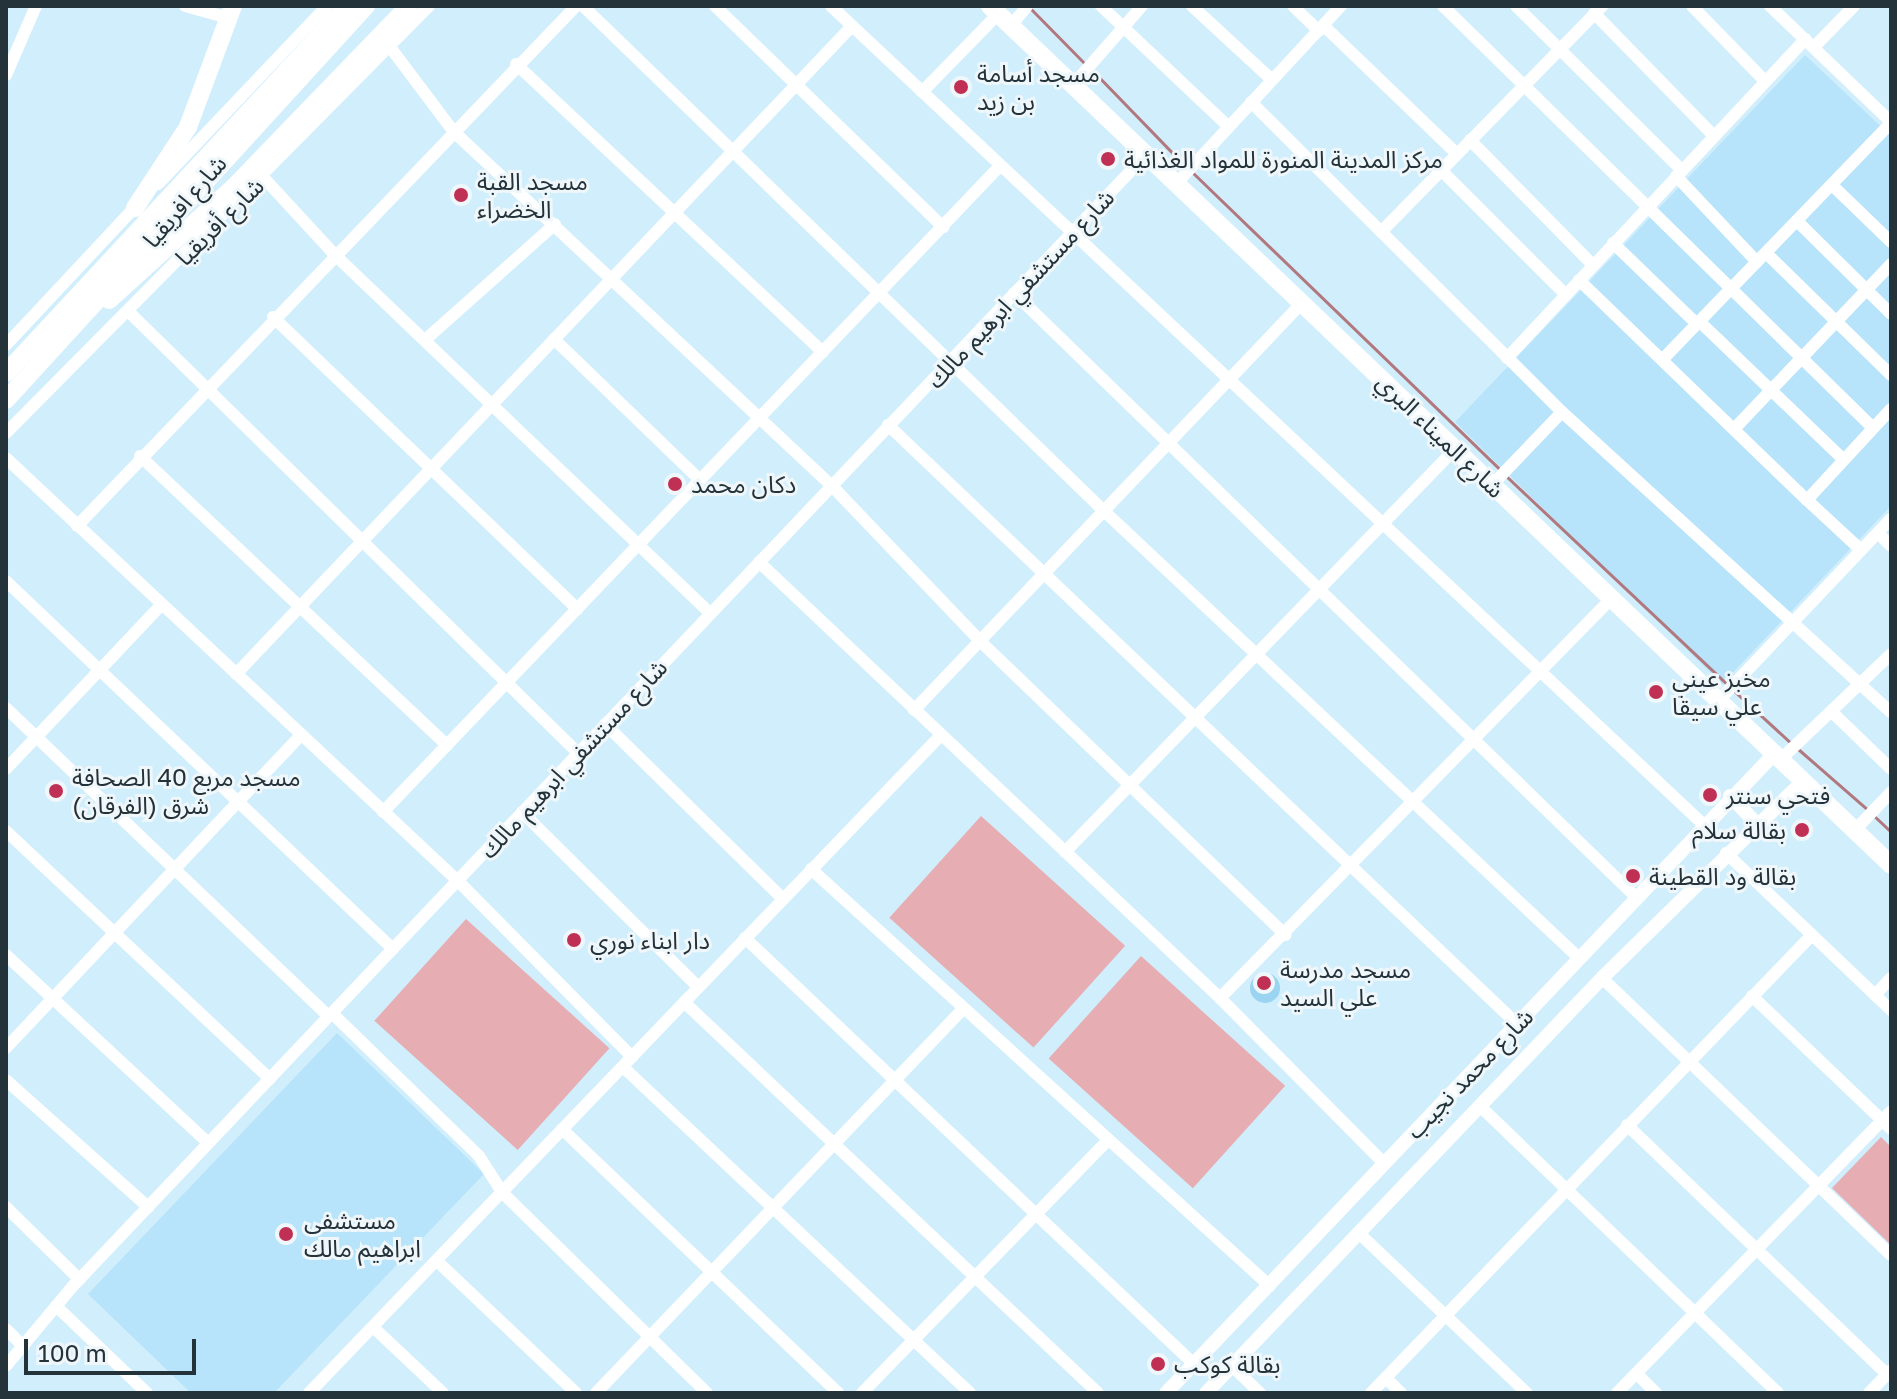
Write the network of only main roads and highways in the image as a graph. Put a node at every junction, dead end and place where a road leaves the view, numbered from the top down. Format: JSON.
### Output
{"nodes":[{"id":1,"x":366,"y":6,"type":"edge"},
{"id":2,"x":409,"y":6,"type":"edge"},
{"id":3,"x":231,"y":12,"type":"edge"},
{"id":4,"x":341,"y":12,"type":"edge"},
{"id":5,"x":1000,"y":15,"type":"edge"},
{"id":6,"x":135,"y":208,"type":"road end"},
{"id":7,"x":78,"y":323,"type":"junction"},
{"id":8,"x":6,"y":373,"type":"edge"},
{"id":9,"x":6,"y":400,"type":"edge"},
{"id":10,"x":1777,"y":757,"type":"junction"},
{"id":11,"x":1803,"y":781,"type":"junction"},
{"id":12,"x":1730,"y":796,"type":"junction"},
{"id":13,"x":1756,"y":823,"type":"junction"},
{"id":14,"x":1891,"y":865,"type":"edge"},
{"id":15,"x":1166,"y":1393,"type":"edge"},
{"id":16,"x":1206,"y":1393,"type":"edge"}],
"edges":[{"from":1,"to":4,"type":"highway","name":"شارع افريقيا"},
{"from":2,"to":7,"type":"highway"},
{"from":3,"to":6,"type":"highway"},
{"from":4,"to":7,"type":"highway","name":"شارع افريقيا"},
{"from":4,"to":8,"type":"highway","name":"شارع افريقيا"},
{"from":5,"to":10,"type":"highway","name":"شارع الميناء البري"},
{"from":7,"to":9,"type":"highway","name":"شارع افريقيا"},
{"from":10,"to":11,"type":"highway","name":"شارع الميناء البري"},
{"from":10,"to":12,"type":"main road","name":"شارع محمد نجيب"},
{"from":11,"to":13,"type":"main road","name":"شارع محمد نجيب"},
{"from":11,"to":14,"type":"highway","name":"شارع الميناء البري"},
{"from":12,"to":13,"type":"main road"},
{"from":12,"to":15,"type":"main road","name":"شارع محمد نجيب"},
{"from":13,"to":16,"type":"main road","name":"شارع محمد نجيب"}]}
